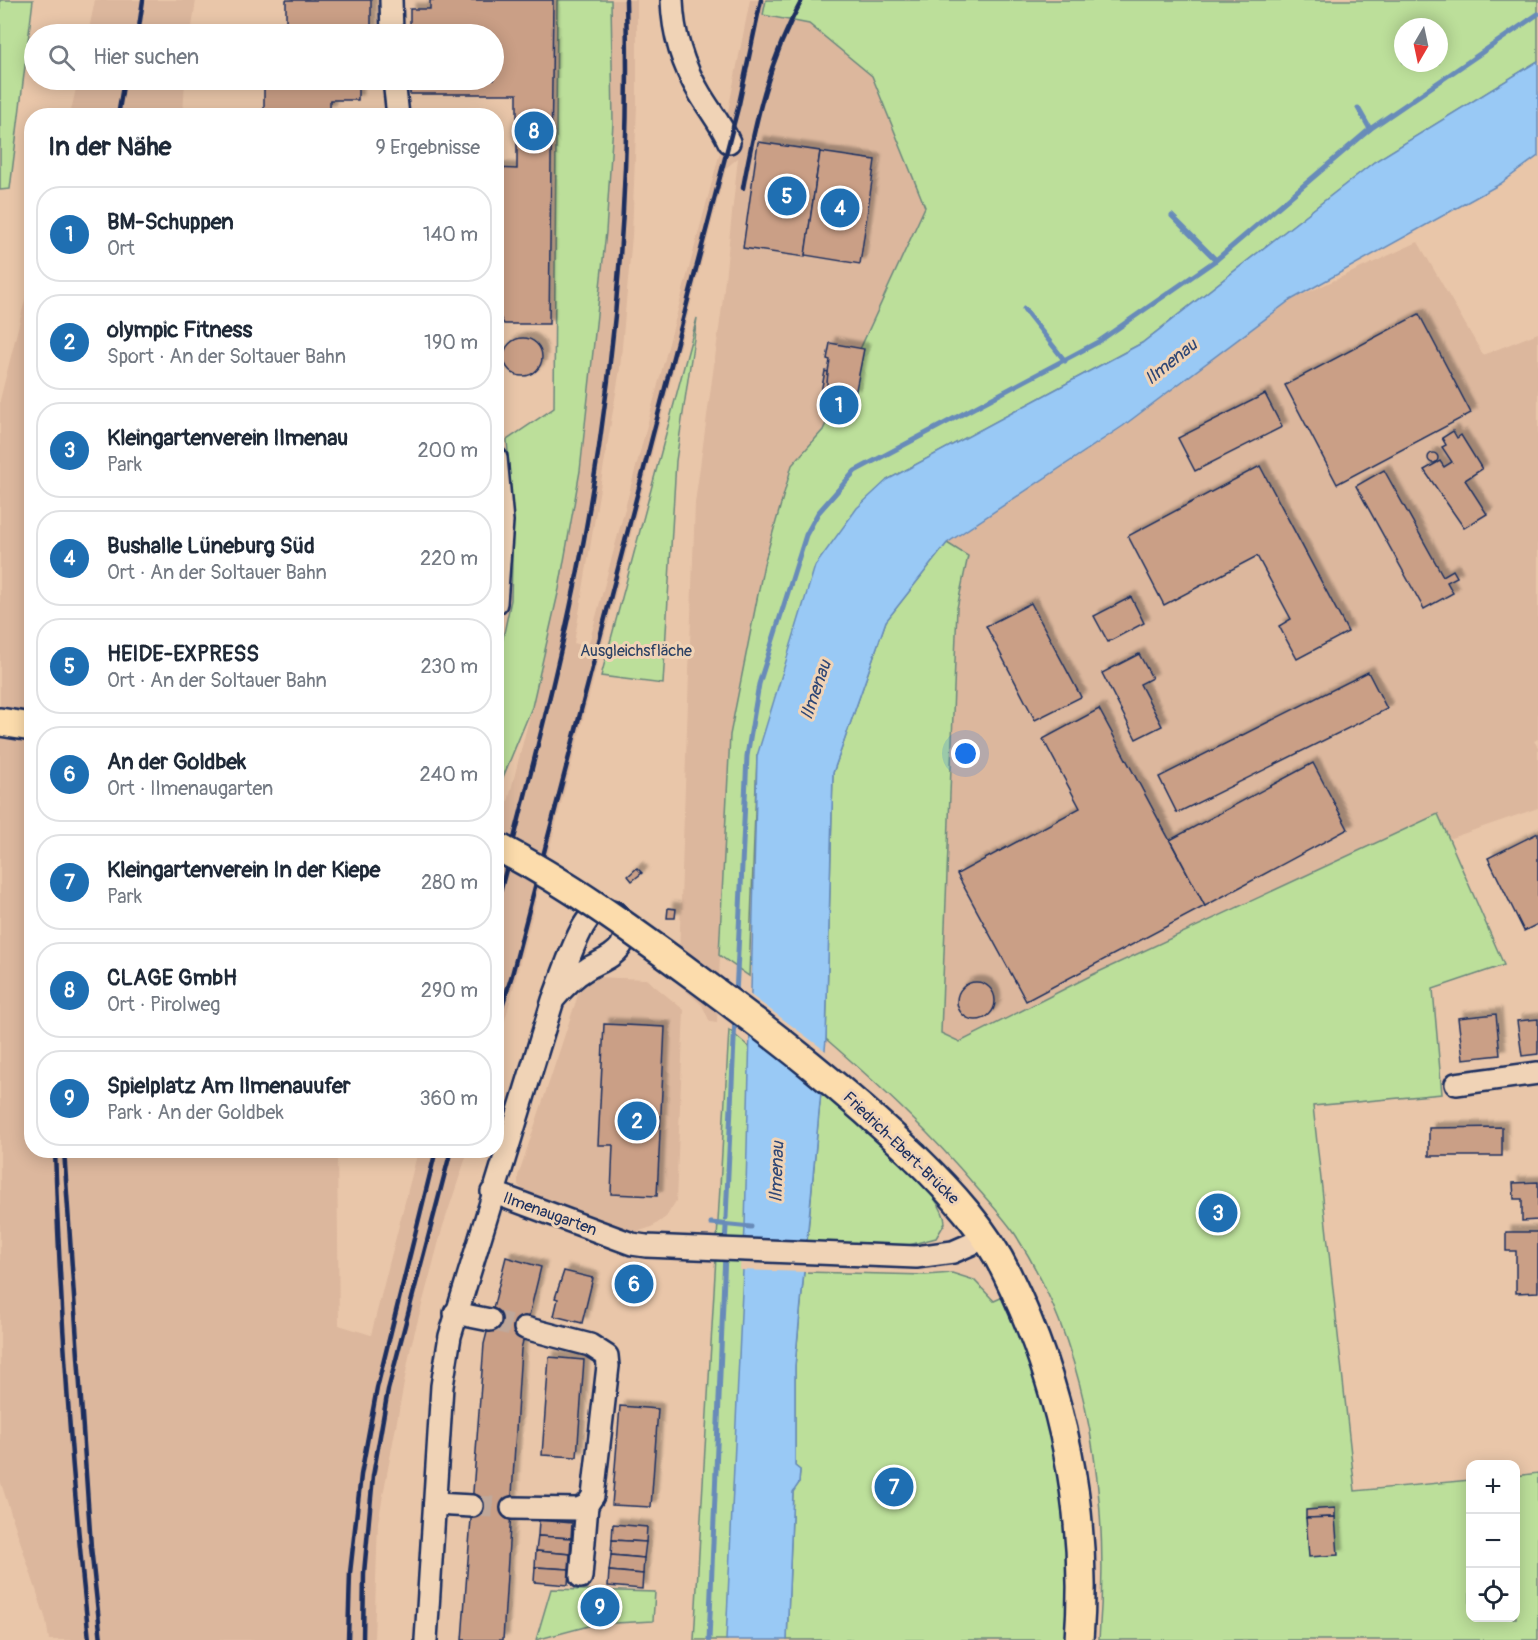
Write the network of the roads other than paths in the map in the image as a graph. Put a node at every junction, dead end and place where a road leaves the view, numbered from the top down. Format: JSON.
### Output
{"nodes":[{"id":1,"x":391,"y":0,"type":"edge"},
{"id":2,"x":672,"y":0,"type":"edge"},
{"id":3,"x":392,"y":24,"type":"edge"},
{"id":4,"x":395,"y":90,"type":"edge"},
{"id":5,"x":397,"y":108,"type":"edge"},
{"id":6,"x":729,"y":142,"type":"dead end"},
{"id":7,"x":0,"y":722,"type":"edge"},
{"id":8,"x":24,"y":726,"type":"edge"},
{"id":9,"x":504,"y":851,"type":"edge"},
{"id":10,"x":553,"y":1000,"type":"dead end"},
{"id":11,"x":1538,"y":1073,"type":"edge"},
{"id":12,"x":1456,"y":1084,"type":"dead end"},
{"id":13,"x":504,"y":1154,"type":"edge"},
{"id":14,"x":503,"y":1158,"type":"edge"},
{"id":15,"x":492,"y":1192,"type":"junction"},
{"id":16,"x":985,"y":1238,"type":"junction"},
{"id":17,"x":455,"y":1313,"type":"junction"},
{"id":18,"x":490,"y":1320,"type":"tunnel mouth"},
{"id":19,"x":525,"y":1328,"type":"tunnel mouth"},
{"id":20,"x":435,"y":1504,"type":"junction"},
{"id":21,"x":586,"y":1505,"type":"junction"},
{"id":22,"x":472,"y":1506,"type":"tunnel mouth"},
{"id":23,"x":512,"y":1508,"type":"tunnel mouth"},
{"id":24,"x":581,"y":1577,"type":"dead end"},
{"id":25,"x":426,"y":1640,"type":"edge"},
{"id":26,"x":1079,"y":1640,"type":"edge"}],
"edges":[{"from":1,"to":3,"type":"street"},
{"from":2,"to":6,"type":"street"},
{"from":4,"to":5,"type":"street"},
{"from":7,"to":8,"type":"main road"},
{"from":9,"to":16,"type":"main road","name":"Friedrich-Ebert-Brücke","bridge":true},
{"from":10,"to":13,"type":"street"},
{"from":11,"to":12,"type":"street"},
{"from":14,"to":15,"type":"street"},
{"from":15,"to":16,"type":"street","name":"Ilmenaugarten"},
{"from":15,"to":17,"type":"street","name":"Ilmenaugarten"},
{"from":16,"to":26,"type":"main road","name":"Friedrich-Ebert-Brücke"},
{"from":17,"to":18,"type":"street"},
{"from":17,"to":20,"type":"street","name":"Ilmenaugarten"},
{"from":19,"to":21,"type":"street"},
{"from":20,"to":22,"type":"street"},
{"from":20,"to":25,"type":"street","name":"Ilmenaugarten"},
{"from":21,"to":23,"type":"street"},
{"from":21,"to":24,"type":"street"}]}
